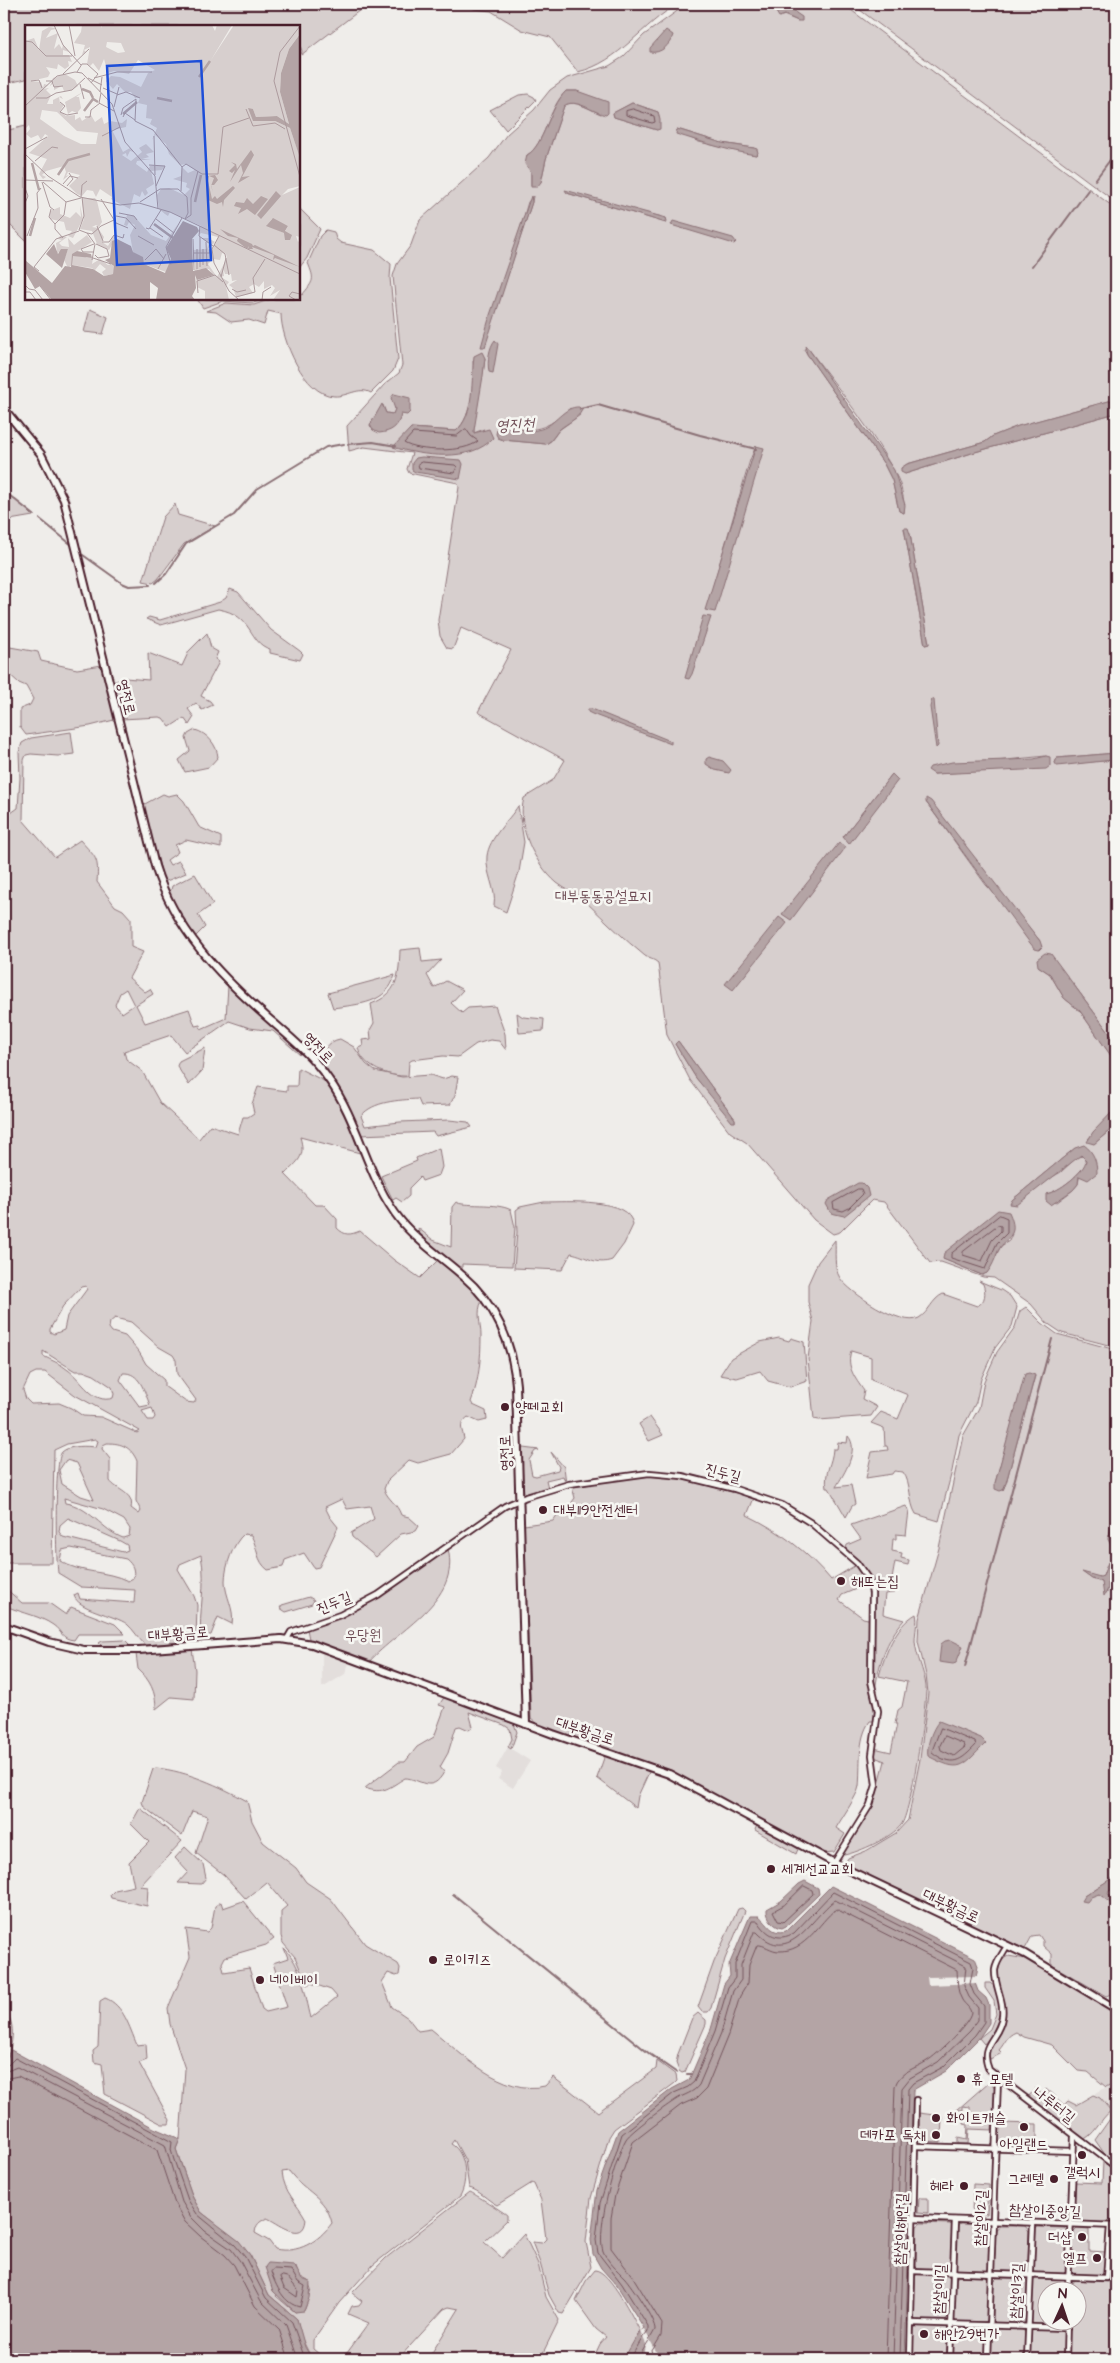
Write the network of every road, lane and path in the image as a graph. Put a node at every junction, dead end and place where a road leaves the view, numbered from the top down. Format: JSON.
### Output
{"nodes":[{"id":1,"x":4,"y":409,"type":"edge"},
{"id":2,"x":520,"y":1500,"type":"junction"},
{"id":3,"x":4,"y":1626,"type":"edge"},
{"id":4,"x":286,"y":1639,"type":"junction"},
{"id":5,"x":526,"y":1724,"type":"junction"},
{"id":6,"x":834,"y":1863,"type":"junction"},
{"id":7,"x":1007,"y":1946,"type":"junction"},
{"id":8,"x":1116,"y":2009,"type":"edge"},
{"id":9,"x":998,"y":2078,"type":"junction"},
{"id":10,"x":916,"y":2100,"type":"dead end"},
{"id":11,"x":1074,"y":2137,"type":"junction"},
{"id":12,"x":916,"y":2146,"type":"junction"},
{"id":13,"x":996,"y":2148,"type":"junction"},
{"id":14,"x":1073,"y":2151,"type":"junction"},
{"id":15,"x":1116,"y":2167,"type":"edge"},
{"id":16,"x":914,"y":2218,"type":"junction"},
{"id":17,"x":955,"y":2220,"type":"junction"},
{"id":18,"x":993,"y":2222,"type":"junction"},
{"id":19,"x":1033,"y":2224,"type":"junction"},
{"id":20,"x":1071,"y":2225,"type":"junction"},
{"id":21,"x":1110,"y":2226,"type":"junction"},
{"id":22,"x":1116,"y":2226,"type":"edge"},
{"id":23,"x":912,"y":2271,"type":"junction"},
{"id":24,"x":953,"y":2273,"type":"junction"},
{"id":25,"x":992,"y":2274,"type":"junction"},
{"id":26,"x":1030,"y":2276,"type":"junction"},
{"id":27,"x":1069,"y":2277,"type":"junction"},
{"id":28,"x":1069,"y":2280,"type":"edge"},
{"id":29,"x":911,"y":2323,"type":"junction"},
{"id":30,"x":951,"y":2324,"type":"junction"},
{"id":31,"x":990,"y":2326,"type":"junction"},
{"id":32,"x":1028,"y":2327,"type":"junction"},
{"id":33,"x":1038,"y":2327,"type":"edge"},
{"id":34,"x":1067,"y":2330,"type":"edge"},
{"id":35,"x":910,"y":2359,"type":"edge"},
{"id":36,"x":950,"y":2359,"type":"edge"},
{"id":37,"x":988,"y":2359,"type":"edge"},
{"id":38,"x":1027,"y":2359,"type":"edge"},
{"id":39,"x":1066,"y":2359,"type":"edge"}],
"edges":[{"from":1,"to":2,"type":"street","name":"영전로"},
{"from":2,"to":4,"type":"street","name":"진두길"},
{"from":2,"to":5,"type":"street","name":"영전로"},
{"from":2,"to":6,"type":"street","name":"진두길"},
{"from":3,"to":4,"type":"street","name":"대부황금로"},
{"from":4,"to":5,"type":"street","name":"대부황금로"},
{"from":5,"to":6,"type":"street","name":"대부황금로"},
{"from":6,"to":7,"type":"street","name":"대부황금로"},
{"from":7,"to":8,"type":"street","name":"대부황금로"},
{"from":7,"to":9,"type":"street","name":"나루터길"},
{"from":9,"to":11,"type":"street","name":"나루터길"},
{"from":9,"to":13,"type":"street","name":"참살이2길"},
{"from":10,"to":12,"type":"street","name":"참살이해안길"},
{"from":11,"to":14,"type":"street"},
{"from":11,"to":15,"type":"street","name":"나루터길"},
{"from":12,"to":13,"type":"street"},
{"from":12,"to":16,"type":"street","name":"참살이해안길"},
{"from":13,"to":14,"type":"street"},
{"from":13,"to":18,"type":"street","name":"참살이2길"},
{"from":14,"to":20,"type":"street"},
{"from":16,"to":17,"type":"street","name":"참살이중앙길"},
{"from":16,"to":23,"type":"street","name":"참살이해안길"},
{"from":17,"to":18,"type":"street","name":"참살이중앙길"},
{"from":17,"to":24,"type":"street","name":"참살이1길"},
{"from":18,"to":19,"type":"street","name":"참살이중앙길"},
{"from":18,"to":25,"type":"street","name":"참살이2길"},
{"from":19,"to":20,"type":"street","name":"참살이중앙길"},
{"from":19,"to":26,"type":"street","name":"참살이3길"},
{"from":20,"to":21,"type":"street","name":"참살이중앙길"},
{"from":20,"to":27,"type":"street"},
{"from":21,"to":22,"type":"street","name":"참살이중앙길"},
{"from":21,"to":27,"type":"street"},
{"from":23,"to":24,"type":"street"},
{"from":23,"to":29,"type":"street","name":"참살이해안길"},
{"from":24,"to":25,"type":"street"},
{"from":24,"to":30,"type":"street","name":"참살이1길"},
{"from":25,"to":26,"type":"street"},
{"from":25,"to":31,"type":"street","name":"참살이2길"},
{"from":26,"to":27,"type":"street"},
{"from":26,"to":32,"type":"street","name":"참살이3길"},
{"from":27,"to":28,"type":"street"},
{"from":29,"to":30,"type":"street"},
{"from":29,"to":35,"type":"street","name":"참살이해안길"},
{"from":30,"to":31,"type":"street"},
{"from":30,"to":36,"type":"street","name":"참살이1길"},
{"from":31,"to":32,"type":"street"},
{"from":31,"to":37,"type":"street","name":"참살이2길"},
{"from":32,"to":33,"type":"street"},
{"from":32,"to":38,"type":"street","name":"참살이3길"},
{"from":34,"to":39,"type":"street"}]}
